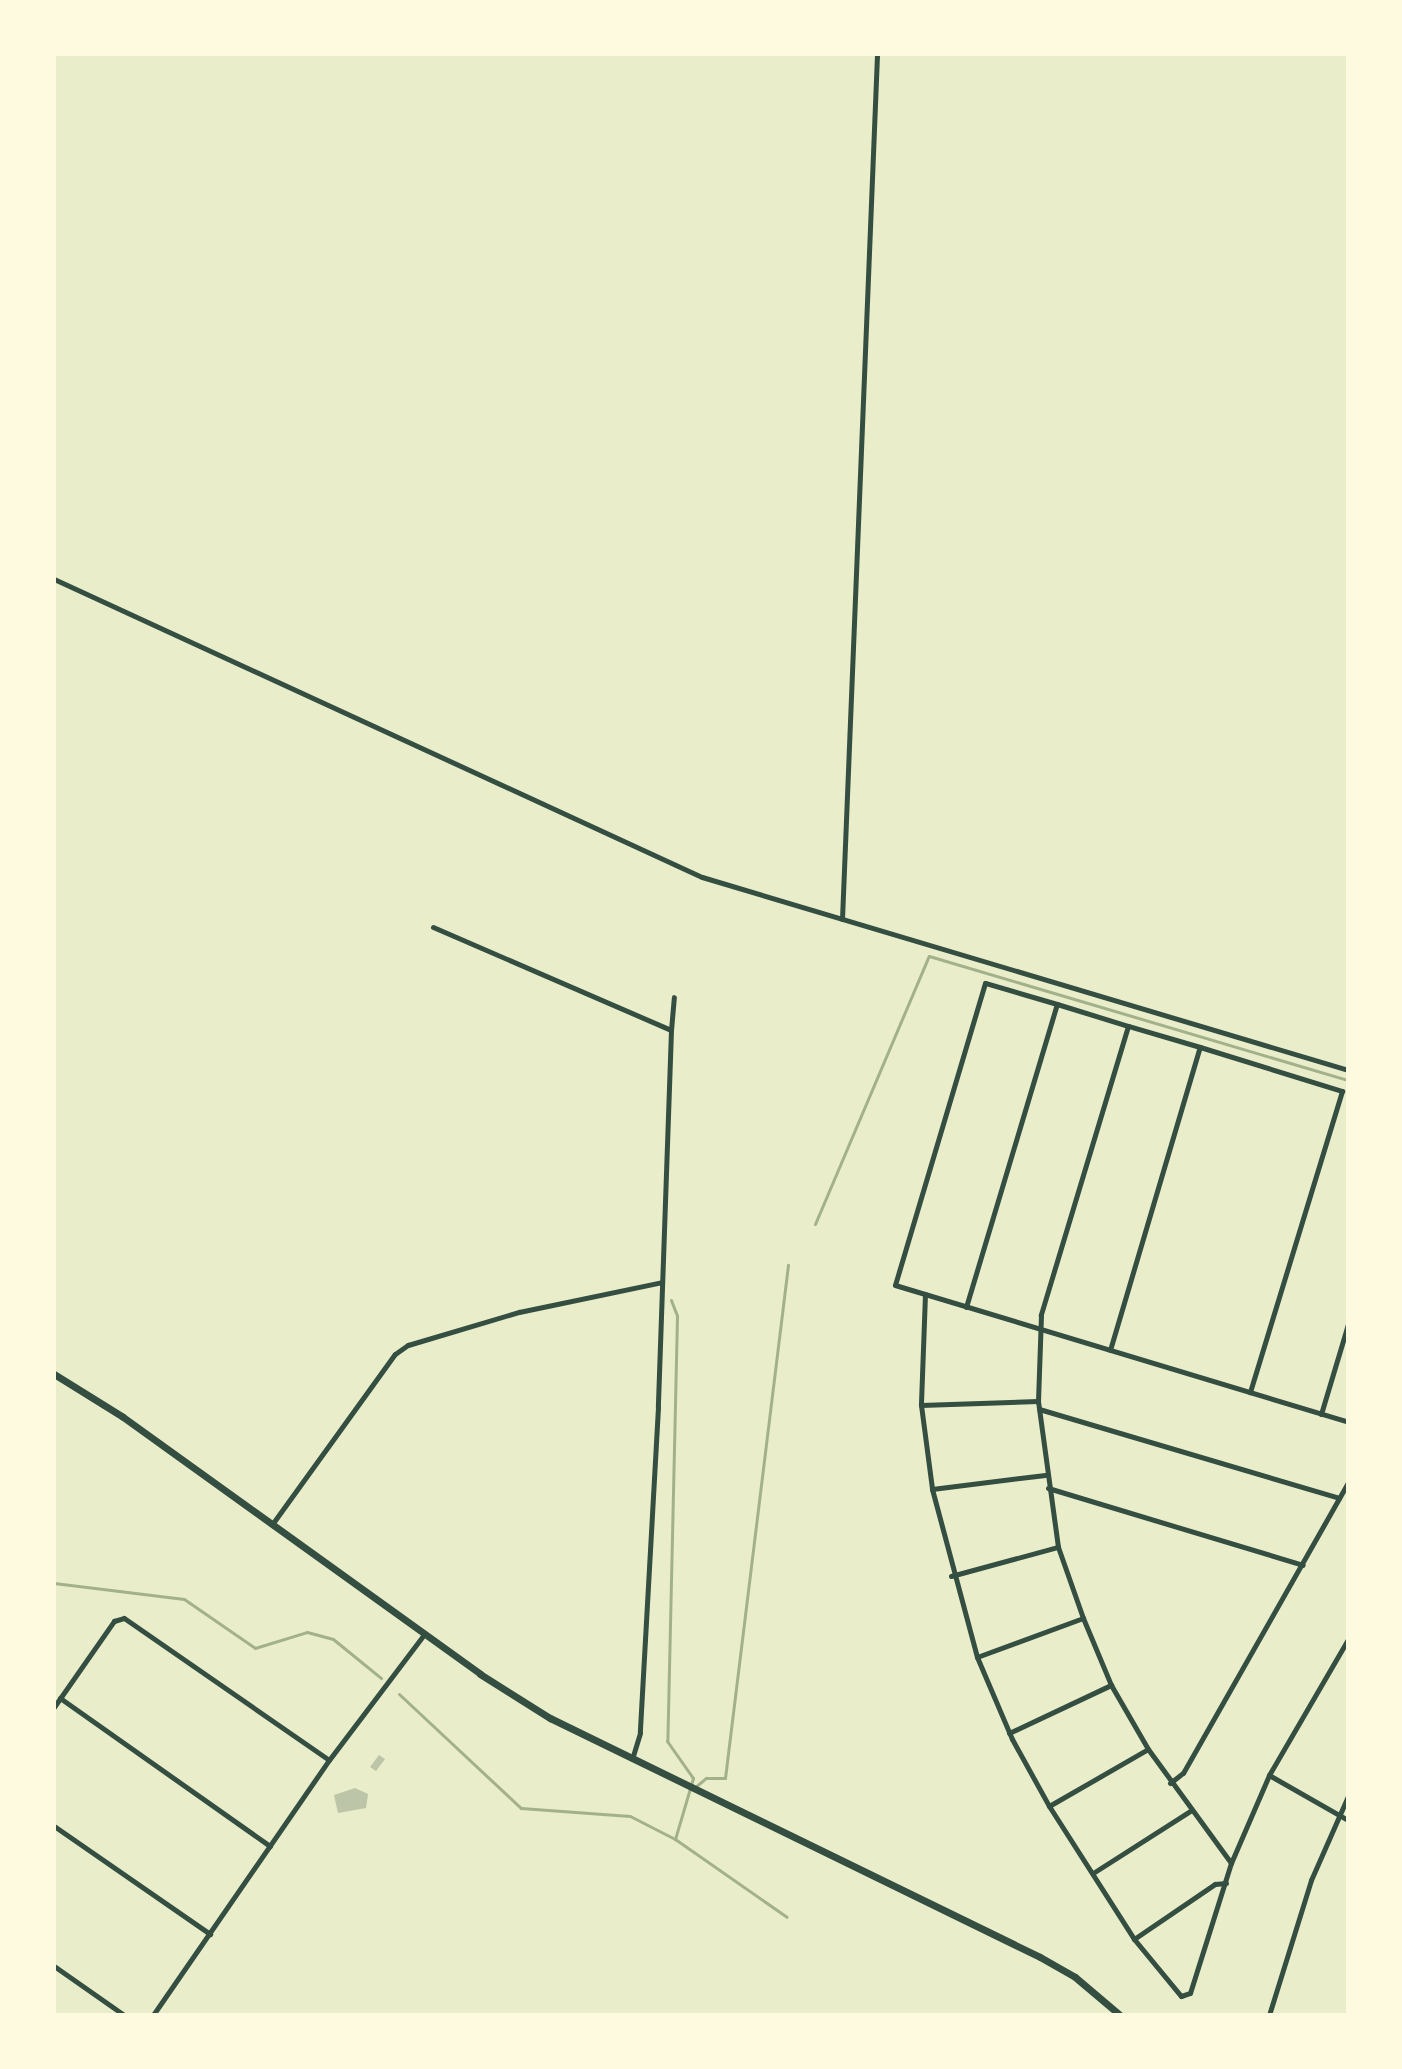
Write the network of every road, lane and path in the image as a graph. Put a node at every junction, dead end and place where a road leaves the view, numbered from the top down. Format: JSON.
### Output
{"nodes":[{"id":1,"x":877,"y":54,"type":"edge"},
{"id":2,"x":54,"y":579,"type":"edge"},
{"id":3,"x":842,"y":919,"type":"junction"},
{"id":4,"x":433,"y":927,"type":"dead end"},
{"id":5,"x":674,"y":997,"type":"dead end"},
{"id":6,"x":1057,"y":1004,"type":"junction"},
{"id":7,"x":1128,"y":1026,"type":"junction"},
{"id":8,"x":671,"y":1030,"type":"junction"},
{"id":9,"x":1200,"y":1047,"type":"junction"},
{"id":10,"x":1348,"y":1070,"type":"edge"},
{"id":11,"x":1345,"y":1092,"type":"edge"},
{"id":12,"x":662,"y":1282,"type":"junction"},
{"id":13,"x":925,"y":1294,"type":"junction"},
{"id":14,"x":966,"y":1307,"type":"junction"},
{"id":15,"x":1348,"y":1324,"type":"edge"},
{"id":16,"x":1039,"y":1329,"type":"junction"},
{"id":17,"x":1110,"y":1350,"type":"junction"},
{"id":18,"x":54,"y":1374,"type":"edge"},
{"id":19,"x":1250,"y":1392,"type":"junction"},
{"id":20,"x":1038,"y":1401,"type":"junction"},
{"id":21,"x":921,"y":1405,"type":"junction"},
{"id":22,"x":1039,"y":1409,"type":"junction"},
{"id":23,"x":1321,"y":1414,"type":"junction"},
{"id":24,"x":1348,"y":1422,"type":"edge"},
{"id":25,"x":1045,"y":1475,"type":"junction"},
{"id":26,"x":1348,"y":1483,"type":"edge"},
{"id":27,"x":1048,"y":1488,"type":"junction"},
{"id":28,"x":932,"y":1489,"type":"junction"},
{"id":29,"x":1339,"y":1498,"type":"junction"},
{"id":30,"x":273,"y":1523,"type":"junction"},
{"id":31,"x":1058,"y":1547,"type":"junction"},
{"id":32,"x":1303,"y":1565,"type":"junction"},
{"id":33,"x":951,"y":1576,"type":"junction"},
{"id":34,"x":1083,"y":1618,"type":"junction"},
{"id":35,"x":425,"y":1633,"type":"junction"},
{"id":36,"x":1348,"y":1639,"type":"edge"},
{"id":37,"x":977,"y":1657,"type":"junction"},
{"id":38,"x":1111,"y":1685,"type":"junction"},
{"id":39,"x":60,"y":1698,"type":"junction"},
{"id":40,"x":54,"y":1707,"type":"edge"},
{"id":41,"x":1009,"y":1733,"type":"junction"},
{"id":42,"x":1148,"y":1749,"type":"junction"},
{"id":43,"x":632,"y":1759,"type":"junction"},
{"id":44,"x":329,"y":1760,"type":"junction"},
{"id":45,"x":1269,"y":1775,"type":"junction"},
{"id":46,"x":1170,"y":1783,"type":"junction"},
{"id":47,"x":1348,"y":1796,"type":"edge"},
{"id":48,"x":1049,"y":1806,"type":"junction"},
{"id":49,"x":1190,"y":1811,"type":"junction"},
{"id":50,"x":1338,"y":1813,"type":"junction"},
{"id":51,"x":1348,"y":1820,"type":"edge"},
{"id":52,"x":54,"y":1826,"type":"edge"},
{"id":53,"x":270,"y":1846,"type":"junction"},
{"id":54,"x":1231,"y":1863,"type":"junction"},
{"id":55,"x":1093,"y":1873,"type":"junction"},
{"id":56,"x":1226,"y":1883,"type":"junction"},
{"id":57,"x":210,"y":1934,"type":"junction"},
{"id":58,"x":1134,"y":1939,"type":"junction"},
{"id":59,"x":54,"y":1966,"type":"edge"},
{"id":60,"x":124,"y":2015,"type":"edge"},
{"id":61,"x":153,"y":2015,"type":"edge"},
{"id":62,"x":1120,"y":2015,"type":"edge"},
{"id":63,"x":1269,"y":2015,"type":"edge"}],
"edges":[{"from":1,"to":3,"type":"street"},
{"from":2,"to":3,"type":"street"},
{"from":3,"to":10,"type":"street"},
{"from":4,"to":8,"type":"street"},
{"from":5,"to":8,"type":"street"},
{"from":6,"to":7,"type":"street"},
{"from":6,"to":13,"type":"street"},
{"from":6,"to":14,"type":"street"},
{"from":7,"to":9,"type":"street"},
{"from":7,"to":16,"type":"street"},
{"from":8,"to":12,"type":"street"},
{"from":9,"to":11,"type":"street"},
{"from":9,"to":17,"type":"street"},
{"from":11,"to":19,"type":"street"},
{"from":12,"to":30,"type":"street"},
{"from":12,"to":43,"type":"street"},
{"from":13,"to":14,"type":"street"},
{"from":13,"to":21,"type":"street"},
{"from":14,"to":16,"type":"street"},
{"from":15,"to":23,"type":"street"},
{"from":16,"to":17,"type":"street"},
{"from":16,"to":20,"type":"street"},
{"from":17,"to":19,"type":"street"},
{"from":18,"to":30,"type":"main road"},
{"from":19,"to":23,"type":"street"},
{"from":20,"to":21,"type":"street"},
{"from":20,"to":22,"type":"street"},
{"from":21,"to":28,"type":"street"},
{"from":22,"to":25,"type":"street"},
{"from":22,"to":29,"type":"street"},
{"from":23,"to":24,"type":"street"},
{"from":25,"to":27,"type":"street"},
{"from":25,"to":28,"type":"street"},
{"from":26,"to":29,"type":"street"},
{"from":27,"to":31,"type":"street"},
{"from":27,"to":32,"type":"street"},
{"from":28,"to":33,"type":"street"},
{"from":29,"to":32,"type":"street"},
{"from":30,"to":35,"type":"main road"},
{"from":31,"to":33,"type":"street"},
{"from":31,"to":34,"type":"street"},
{"from":32,"to":46,"type":"street"},
{"from":33,"to":37,"type":"street"},
{"from":34,"to":37,"type":"street"},
{"from":34,"to":38,"type":"street"},
{"from":35,"to":43,"type":"main road"},
{"from":35,"to":44,"type":"street"},
{"from":36,"to":45,"type":"street"},
{"from":37,"to":41,"type":"street"},
{"from":38,"to":41,"type":"street"},
{"from":38,"to":42,"type":"street"},
{"from":39,"to":40,"type":"street"},
{"from":39,"to":44,"type":"street"},
{"from":39,"to":53,"type":"street"},
{"from":41,"to":48,"type":"street"},
{"from":42,"to":46,"type":"street"},
{"from":42,"to":48,"type":"street"},
{"from":43,"to":62,"type":"main road"},
{"from":44,"to":53,"type":"street"},
{"from":45,"to":50,"type":"street"},
{"from":45,"to":54,"type":"street"},
{"from":46,"to":49,"type":"street"},
{"from":47,"to":50,"type":"street"},
{"from":48,"to":55,"type":"street"},
{"from":49,"to":54,"type":"street"},
{"from":49,"to":55,"type":"street"},
{"from":50,"to":51,"type":"street"},
{"from":50,"to":63,"type":"street"},
{"from":52,"to":57,"type":"street"},
{"from":53,"to":57,"type":"street"},
{"from":54,"to":56,"type":"street"},
{"from":55,"to":58,"type":"street"},
{"from":56,"to":58,"type":"street"},
{"from":56,"to":58,"type":"street"},
{"from":57,"to":61,"type":"street"},
{"from":59,"to":60,"type":"street"}]}
